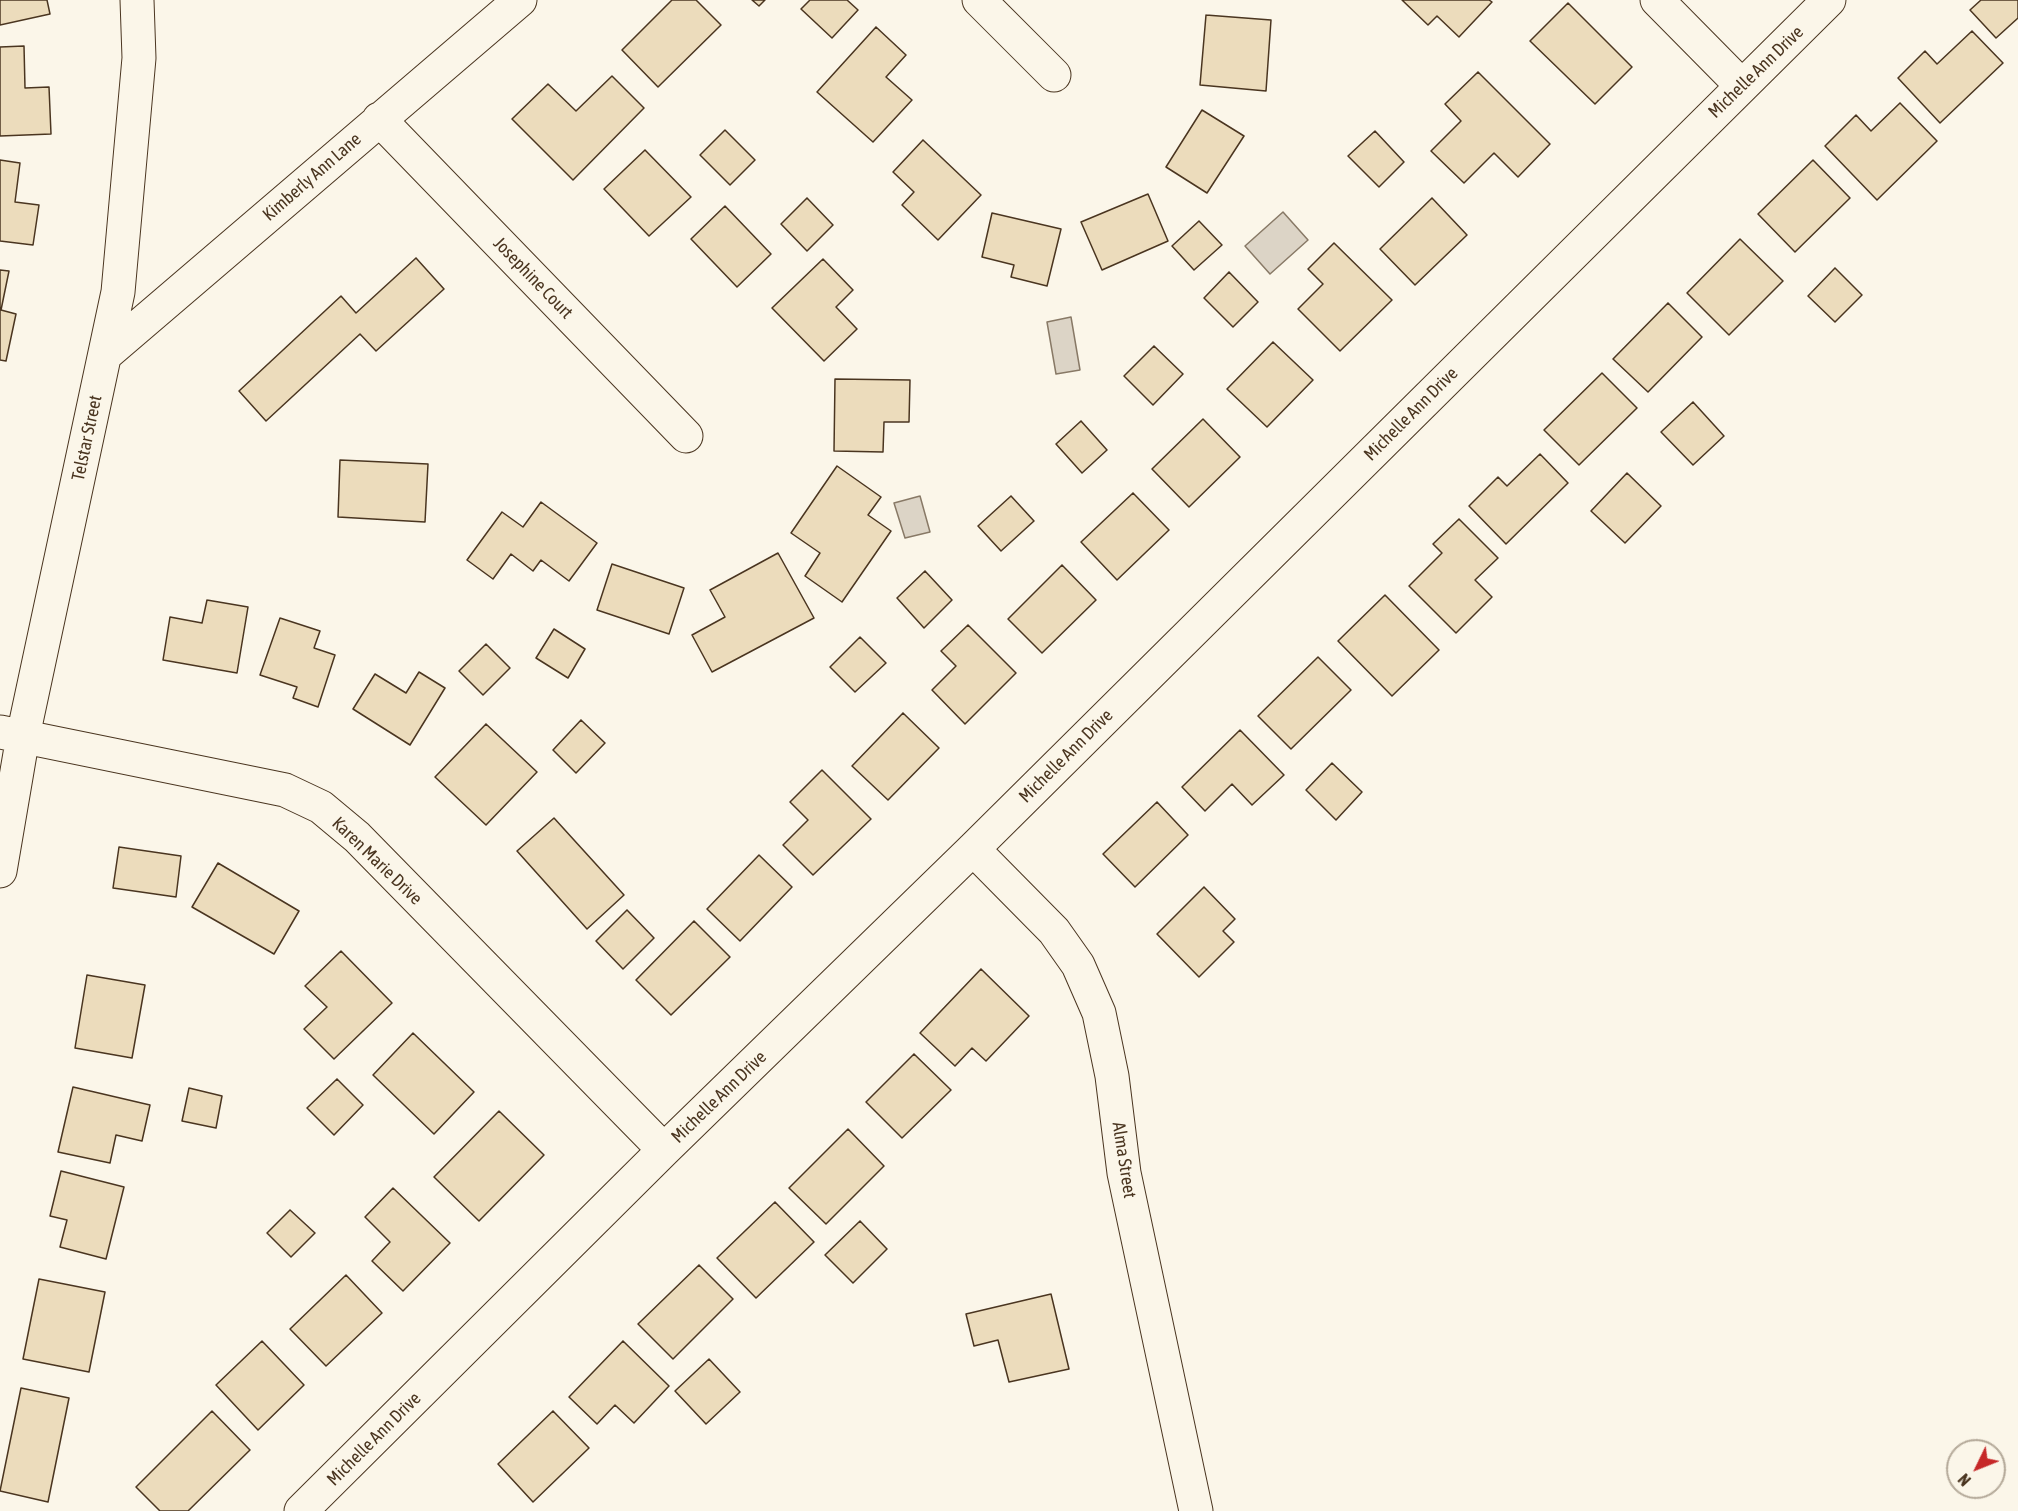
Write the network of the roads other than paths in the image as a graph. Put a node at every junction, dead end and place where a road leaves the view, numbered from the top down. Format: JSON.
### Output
{"nodes":[{"id":1,"x":137,"y":0,"type":"edge"},
{"id":2,"x":520,"y":0,"type":"edge"},
{"id":3,"x":980,"y":0,"type":"edge"},
{"id":4,"x":1657,"y":0,"type":"edge"},
{"id":5,"x":1829,"y":0,"type":"edge"},
{"id":6,"x":1054,"y":75,"type":"dead end"},
{"id":7,"x":1741,"y":85,"type":"junction"},
{"id":8,"x":379,"y":119,"type":"junction"},
{"id":9,"x":105,"y":355,"type":"junction"},
{"id":10,"x":686,"y":436,"type":"dead end"},
{"id":11,"x":12,"y":734,"type":"edge"},
{"id":12,"x":973,"y":849,"type":"junction"},
{"id":13,"x":0,"y":871,"type":"edge"},
{"id":14,"x":664,"y":1150,"type":"junction"},
{"id":15,"x":301,"y":1511,"type":"edge"},
{"id":16,"x":1196,"y":1511,"type":"edge"}],
"edges":[{"from":1,"to":9,"type":"street","name":"Telstar Street"},
{"from":2,"to":8,"type":"street","name":"Kimberly Ann Lane"},
{"from":3,"to":6,"type":"street"},
{"from":4,"to":7,"type":"street"},
{"from":5,"to":7,"type":"street","name":"Michelle Ann Drive"},
{"from":7,"to":12,"type":"street","name":"Michelle Ann Drive"},
{"from":8,"to":9,"type":"street","name":"Kimberly Ann Lane"},
{"from":8,"to":10,"type":"street","name":"Josephine Court"},
{"from":9,"to":11,"type":"street","name":"Telstar Street"},
{"from":11,"to":13,"type":"street","name":"Telstar Street"},
{"from":11,"to":14,"type":"street","name":"Karen Marie Drive"},
{"from":12,"to":14,"type":"street","name":"Michelle Ann Drive"},
{"from":12,"to":16,"type":"street","name":"Alma Street"},
{"from":14,"to":15,"type":"street","name":"Michelle Ann Drive"}]}
